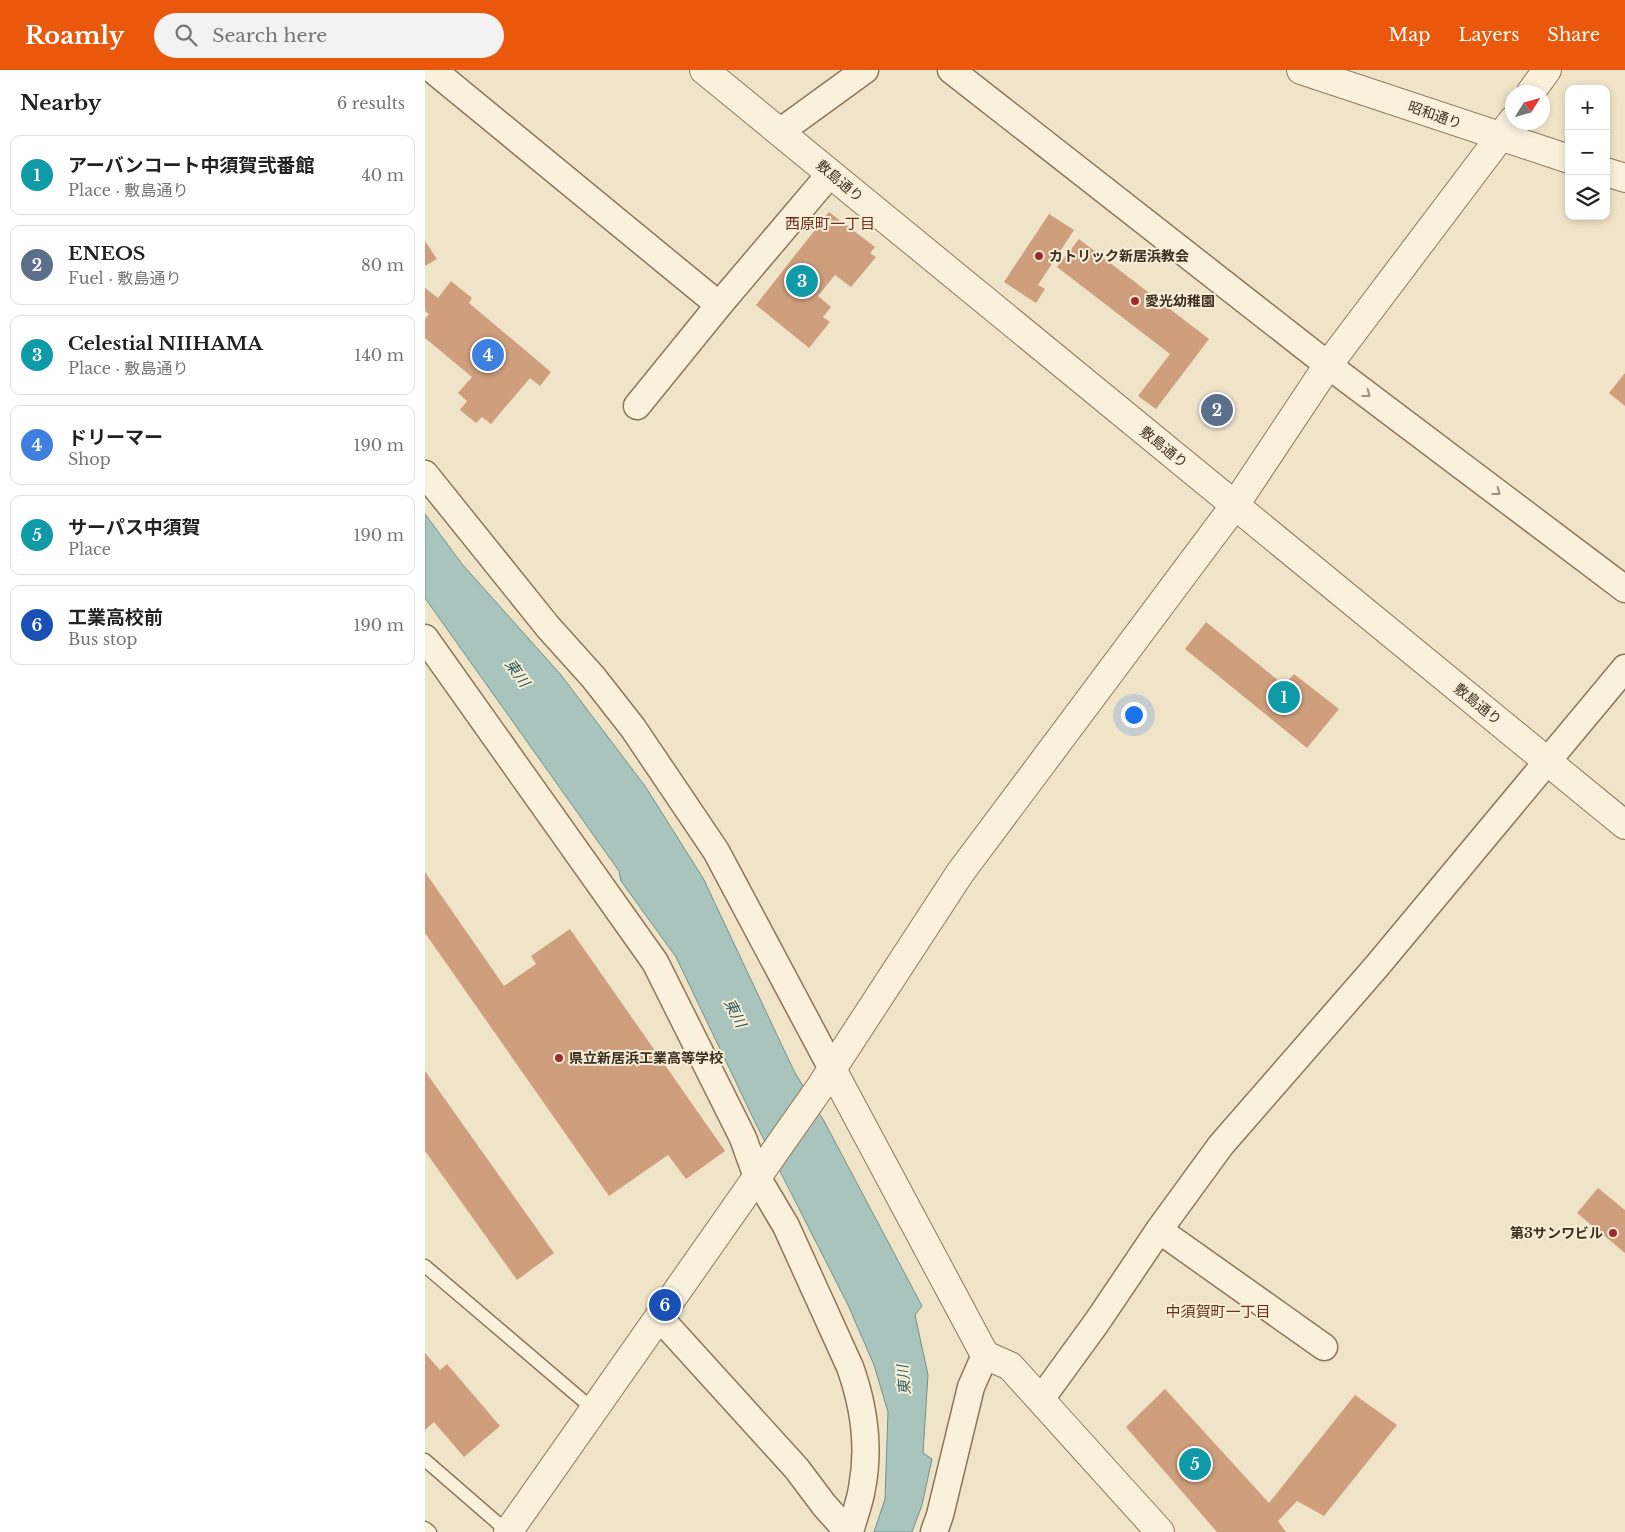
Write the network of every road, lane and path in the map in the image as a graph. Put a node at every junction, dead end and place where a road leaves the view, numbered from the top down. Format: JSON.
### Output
{"nodes":[{"id":1,"x":433,"y":70,"type":"edge"},
{"id":2,"x":704,"y":70,"type":"edge"},
{"id":3,"x":865,"y":70,"type":"edge"},
{"id":4,"x":951,"y":70,"type":"edge"},
{"id":5,"x":1301,"y":70,"type":"edge"},
{"id":6,"x":1547,"y":70,"type":"edge"},
{"id":7,"x":1536,"y":85,"type":"edge"},
{"id":8,"x":1505,"y":128,"type":"edge"},
{"id":9,"x":1506,"y":130,"type":"edge"},
{"id":10,"x":1509,"y":130,"type":"edge"},
{"id":11,"x":781,"y":132,"type":"junction"},
{"id":12,"x":1565,"y":157,"type":"edge"},
{"id":13,"x":1610,"y":173,"type":"edge"},
{"id":14,"x":830,"y":174,"type":"junction"},
{"id":15,"x":1625,"y":178,"type":"edge"},
{"id":16,"x":719,"y":305,"type":"junction"},
{"id":17,"x":1328,"y":365,"type":"junction"},
{"id":18,"x":637,"y":406,"type":"dead end"},
{"id":19,"x":425,"y":474,"type":"edge"},
{"id":20,"x":1235,"y":505,"type":"junction"},
{"id":21,"x":1625,"y":589,"type":"edge"},
{"id":22,"x":425,"y":638,"type":"edge"},
{"id":23,"x":1625,"y":668,"type":"edge"},
{"id":24,"x":1547,"y":761,"type":"junction"},
{"id":25,"x":1625,"y":824,"type":"edge"},
{"id":26,"x":826,"y":1078,"type":"junction"},
{"id":27,"x":764,"y":1168,"type":"junction"},
{"id":28,"x":1159,"y":1230,"type":"junction"},
{"id":29,"x":425,"y":1266,"type":"edge"},
{"id":30,"x":659,"y":1317,"type":"junction"},
{"id":31,"x":1324,"y":1346,"type":"dead end"},
{"id":32,"x":985,"y":1355,"type":"junction"},
{"id":33,"x":1041,"y":1399,"type":"junction"},
{"id":34,"x":594,"y":1410,"type":"junction"},
{"id":35,"x":425,"y":1460,"type":"edge"},
{"id":36,"x":425,"y":1528,"type":"edge"},
{"id":37,"x":429,"y":1532,"type":"edge"},
{"id":38,"x":508,"y":1532,"type":"edge"},
{"id":39,"x":849,"y":1532,"type":"edge"},
{"id":40,"x":934,"y":1532,"type":"edge"},
{"id":41,"x":1160,"y":1532,"type":"edge"}],
"edges":[{"from":1,"to":16,"type":"street"},
{"from":2,"to":11,"type":"street","name":"敷島通り"},
{"from":3,"to":11,"type":"street"},
{"from":4,"to":17,"type":"street"},
{"from":5,"to":8,"type":"street","name":"昭和通り"},
{"from":6,"to":7,"type":"street"},
{"from":9,"to":17,"type":"street"},
{"from":10,"to":12,"type":"street","name":"昭和通り"},
{"from":11,"to":14,"type":"street","name":"敷島通り"},
{"from":13,"to":15,"type":"street"},
{"from":14,"to":16,"type":"street"},
{"from":14,"to":20,"type":"street","name":"敷島通り"},
{"from":16,"to":18,"type":"street"},
{"from":17,"to":20,"type":"street"},
{"from":17,"to":21,"type":"street","one_way":true},
{"from":19,"to":26,"type":"street"},
{"from":20,"to":24,"type":"street","name":"敷島通り"},
{"from":20,"to":26,"type":"street"},
{"from":22,"to":27,"type":"street"},
{"from":23,"to":24,"type":"street"},
{"from":24,"to":25,"type":"street","name":"敷島通り"},
{"from":24,"to":28,"type":"street"},
{"from":26,"to":27,"type":"street"},
{"from":26,"to":32,"type":"street"},
{"from":27,"to":30,"type":"street"},
{"from":27,"to":39,"type":"street"},
{"from":28,"to":31,"type":"street"},
{"from":28,"to":33,"type":"street"},
{"from":29,"to":34,"type":"lane"},
{"from":30,"to":34,"type":"street"},
{"from":30,"to":39,"type":"street"},
{"from":32,"to":33,"type":"street"},
{"from":32,"to":40,"type":"street"},
{"from":33,"to":41,"type":"street"},
{"from":34,"to":38,"type":"street"},
{"from":35,"to":38,"type":"lane"},
{"from":36,"to":37,"type":"lane"}]}
